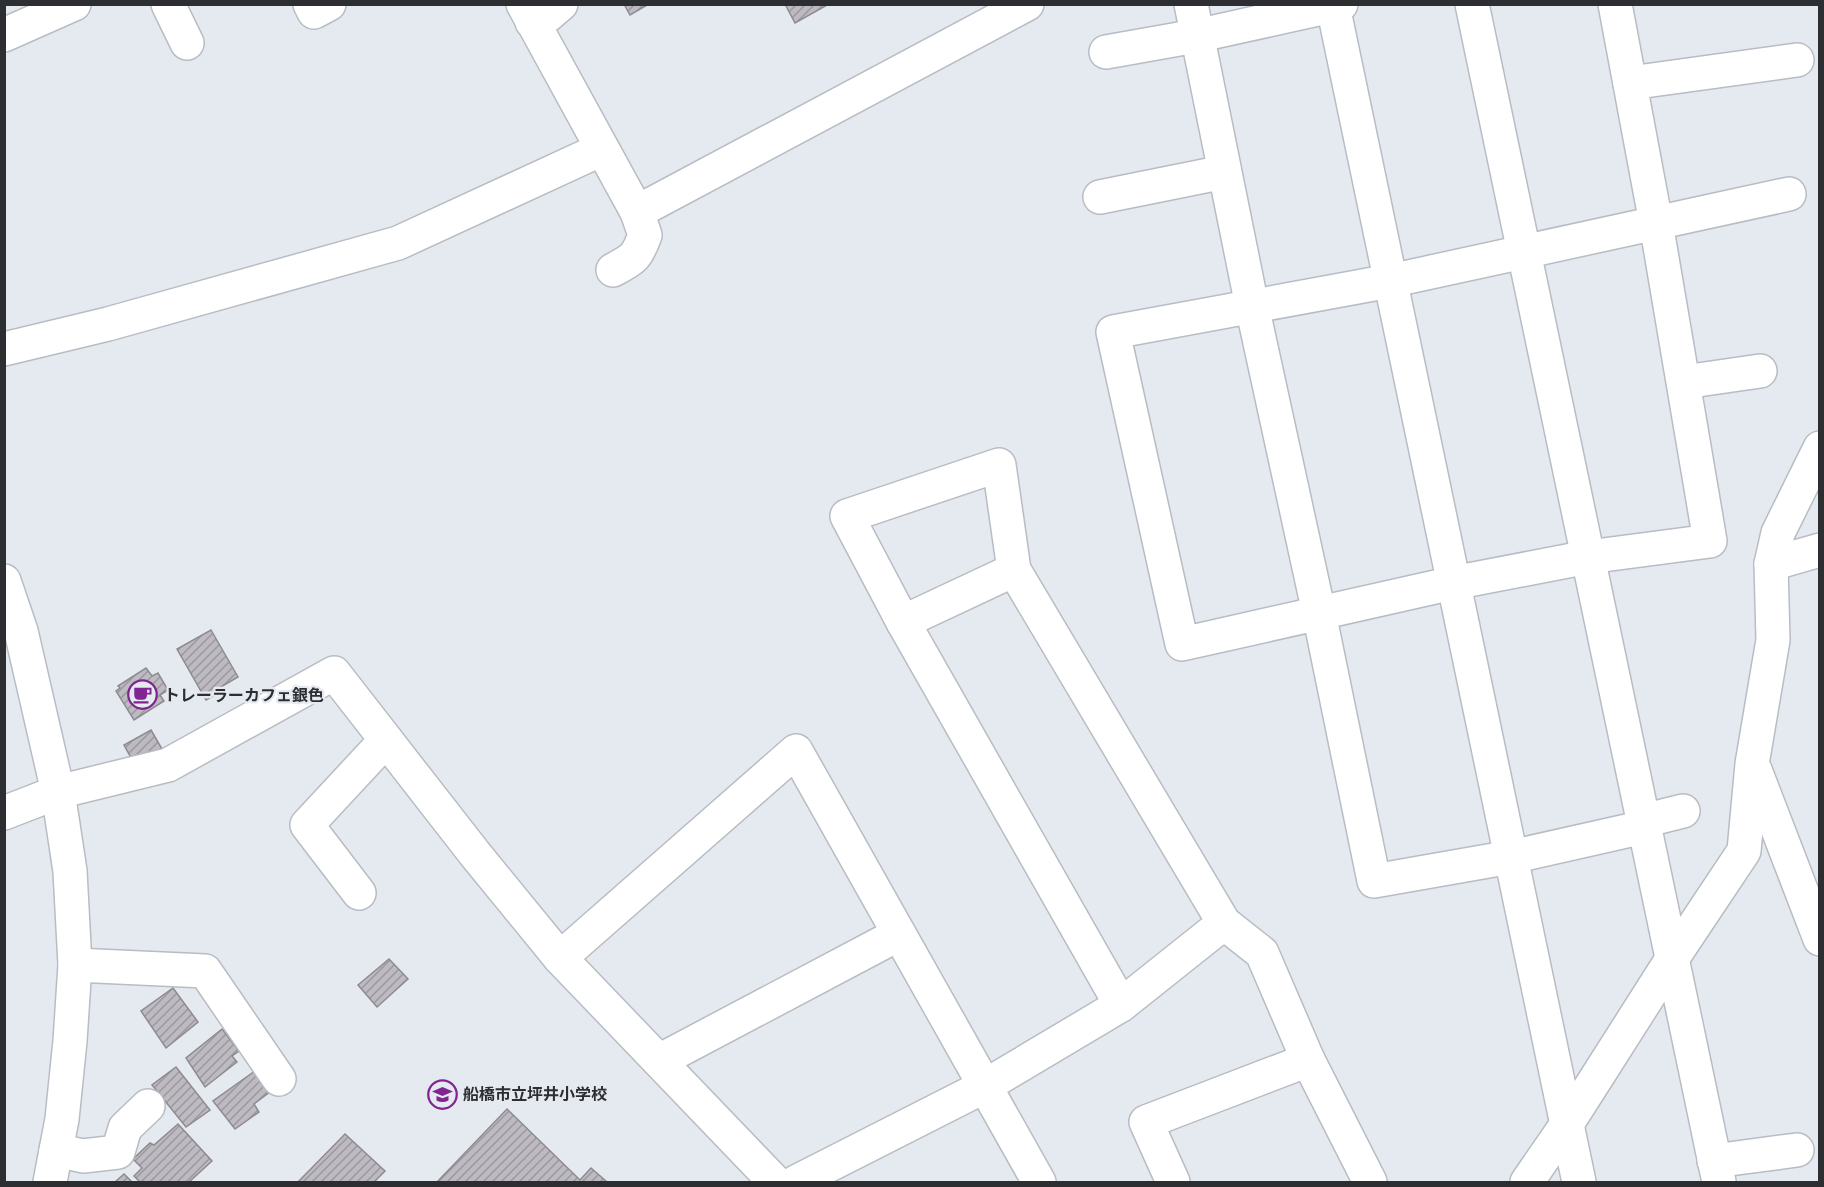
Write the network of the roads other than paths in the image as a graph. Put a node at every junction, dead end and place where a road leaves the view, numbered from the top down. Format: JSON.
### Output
{"nodes":[{"id":1,"x":74,"y":4,"type":"edge"},
{"id":2,"x":168,"y":4,"type":"edge"},
{"id":3,"x":310,"y":4,"type":"edge"},
{"id":4,"x":329,"y":4,"type":"edge"},
{"id":5,"x":561,"y":4,"type":"edge"},
{"id":6,"x":1027,"y":4,"type":"edge"},
{"id":7,"x":1472,"y":4,"type":"edge"},
{"id":8,"x":1615,"y":4,"type":"edge"},
{"id":9,"x":1337,"y":5,"type":"edge"},
{"id":10,"x":527,"y":13,"type":"edge"},
{"id":11,"x":1193,"y":20,"type":"edge"},
{"id":12,"x":4,"y":35,"type":"edge"},
{"id":13,"x":187,"y":43,"type":"dead end"},
{"id":14,"x":1106,"y":52,"type":"dead end"},
{"id":15,"x":1797,"y":60,"type":"dead end"},
{"id":16,"x":1630,"y":83,"type":"junction"},
{"id":17,"x":602,"y":149,"type":"junction"},
{"id":18,"x":1224,"y":172,"type":"junction"},
{"id":19,"x":1789,"y":194,"type":"dead end"},
{"id":20,"x":1100,"y":197,"type":"dead end"},
{"id":21,"x":637,"y":212,"type":"junction"},
{"id":22,"x":1656,"y":223,"type":"junction"},
{"id":23,"x":1524,"y":252,"type":"junction"},
{"id":24,"x":613,"y":270,"type":"dead end"},
{"id":25,"x":1390,"y":281,"type":"junction"},
{"id":26,"x":1252,"y":306,"type":"junction"},
{"id":27,"x":4,"y":349,"type":"edge"},
{"id":28,"x":1760,"y":371,"type":"dead end"},
{"id":29,"x":1683,"y":382,"type":"junction"},
{"id":30,"x":1820,"y":448,"type":"edge"},
{"id":31,"x":1820,"y":550,"type":"edge"},
{"id":32,"x":1588,"y":557,"type":"junction"},
{"id":33,"x":1771,"y":564,"type":"junction"},
{"id":34,"x":1014,"y":570,"type":"junction"},
{"id":35,"x":4,"y":581,"type":"edge"},
{"id":36,"x":1454,"y":583,"type":"junction"},
{"id":37,"x":1319,"y":613,"type":"junction"},
{"id":38,"x":903,"y":622,"type":"junction"},
{"id":39,"x":386,"y":740,"type":"junction"},
{"id":40,"x":1752,"y":764,"type":"junction"},
{"id":41,"x":58,"y":792,"type":"junction"},
{"id":42,"x":1683,"y":811,"type":"dead end"},
{"id":43,"x":4,"y":813,"type":"edge"},
{"id":44,"x":1644,"y":827,"type":"junction"},
{"id":45,"x":1511,"y":858,"type":"junction"},
{"id":46,"x":359,"y":892,"type":"dead end"},
{"id":47,"x":1224,"y":922,"type":"junction"},
{"id":48,"x":899,"y":934,"type":"junction"},
{"id":49,"x":1820,"y":939,"type":"edge"},
{"id":50,"x":560,"y":958,"type":"junction"},
{"id":51,"x":1672,"y":958,"type":"junction"},
{"id":52,"x":75,"y":965,"type":"junction"},
{"id":53,"x":1121,"y":1005,"type":"junction"},
{"id":54,"x":1308,"y":1060,"type":"junction"},
{"id":55,"x":659,"y":1061,"type":"junction"},
{"id":56,"x":279,"y":1079,"type":"dead end"},
{"id":57,"x":984,"y":1086,"type":"junction"},
{"id":58,"x":148,"y":1106,"type":"dead end"},
{"id":59,"x":1567,"y":1124,"type":"junction"},
{"id":60,"x":56,"y":1150,"type":"junction"},
{"id":61,"x":1797,"y":1150,"type":"dead end"},
{"id":62,"x":1716,"y":1172,"type":"edge"},
{"id":63,"x":50,"y":1182,"type":"edge"},
{"id":64,"x":775,"y":1182,"type":"edge"},
{"id":65,"x":796,"y":1182,"type":"edge"},
{"id":66,"x":1040,"y":1182,"type":"edge"},
{"id":67,"x":1173,"y":1182,"type":"edge"},
{"id":68,"x":1370,"y":1182,"type":"edge"},
{"id":69,"x":1527,"y":1182,"type":"edge"},
{"id":70,"x":1579,"y":1182,"type":"edge"}],
"edges":[{"from":1,"to":12,"type":"street"},
{"from":2,"to":13,"type":"street"},
{"from":3,"to":4,"type":"street"},
{"from":5,"to":10,"type":"street"},
{"from":6,"to":21,"type":"street"},
{"from":7,"to":23,"type":"street"},
{"from":8,"to":16,"type":"street"},
{"from":9,"to":11,"type":"street"},
{"from":9,"to":25,"type":"street"},
{"from":10,"to":17,"type":"street"},
{"from":11,"to":14,"type":"street"},
{"from":11,"to":18,"type":"street"},
{"from":15,"to":16,"type":"street"},
{"from":16,"to":22,"type":"street"},
{"from":17,"to":21,"type":"street"},
{"from":17,"to":27,"type":"street"},
{"from":18,"to":20,"type":"street"},
{"from":18,"to":26,"type":"street"},
{"from":19,"to":22,"type":"street"},
{"from":21,"to":24,"type":"street"},
{"from":22,"to":23,"type":"street"},
{"from":22,"to":29,"type":"street"},
{"from":23,"to":25,"type":"street"},
{"from":23,"to":32,"type":"street"},
{"from":25,"to":26,"type":"street"},
{"from":25,"to":36,"type":"street"},
{"from":26,"to":37,"type":"street"},
{"from":26,"to":37,"type":"street"},
{"from":28,"to":29,"type":"street"},
{"from":29,"to":32,"type":"street"},
{"from":30,"to":33,"type":"street"},
{"from":31,"to":33,"type":"street"},
{"from":32,"to":36,"type":"street"},
{"from":32,"to":44,"type":"street"},
{"from":33,"to":40,"type":"street"},
{"from":34,"to":38,"type":"street"},
{"from":34,"to":38,"type":"street"},
{"from":34,"to":47,"type":"street"},
{"from":35,"to":41,"type":"street"},
{"from":36,"to":37,"type":"street"},
{"from":36,"to":45,"type":"street"},
{"from":37,"to":45,"type":"street"},
{"from":38,"to":53,"type":"street"},
{"from":39,"to":41,"type":"street"},
{"from":39,"to":46,"type":"street"},
{"from":39,"to":50,"type":"street"},
{"from":40,"to":49,"type":"street"},
{"from":40,"to":51,"type":"street"},
{"from":41,"to":43,"type":"street"},
{"from":41,"to":52,"type":"street"},
{"from":42,"to":44,"type":"street"},
{"from":44,"to":45,"type":"street"},
{"from":44,"to":51,"type":"street"},
{"from":45,"to":59,"type":"street"},
{"from":47,"to":53,"type":"street"},
{"from":47,"to":54,"type":"street"},
{"from":48,"to":50,"type":"street"},
{"from":48,"to":55,"type":"street"},
{"from":48,"to":57,"type":"street"},
{"from":50,"to":55,"type":"street"},
{"from":51,"to":59,"type":"street"},
{"from":51,"to":62,"type":"street"},
{"from":52,"to":56,"type":"street"},
{"from":52,"to":60,"type":"street"},
{"from":53,"to":57,"type":"street"},
{"from":54,"to":67,"type":"street"},
{"from":54,"to":68,"type":"street"},
{"from":55,"to":64,"type":"street"},
{"from":57,"to":65,"type":"street"},
{"from":57,"to":66,"type":"street"},
{"from":58,"to":60,"type":"street"},
{"from":59,"to":69,"type":"street"},
{"from":59,"to":70,"type":"street"},
{"from":60,"to":63,"type":"street"},
{"from":61,"to":62,"type":"street"}]}
